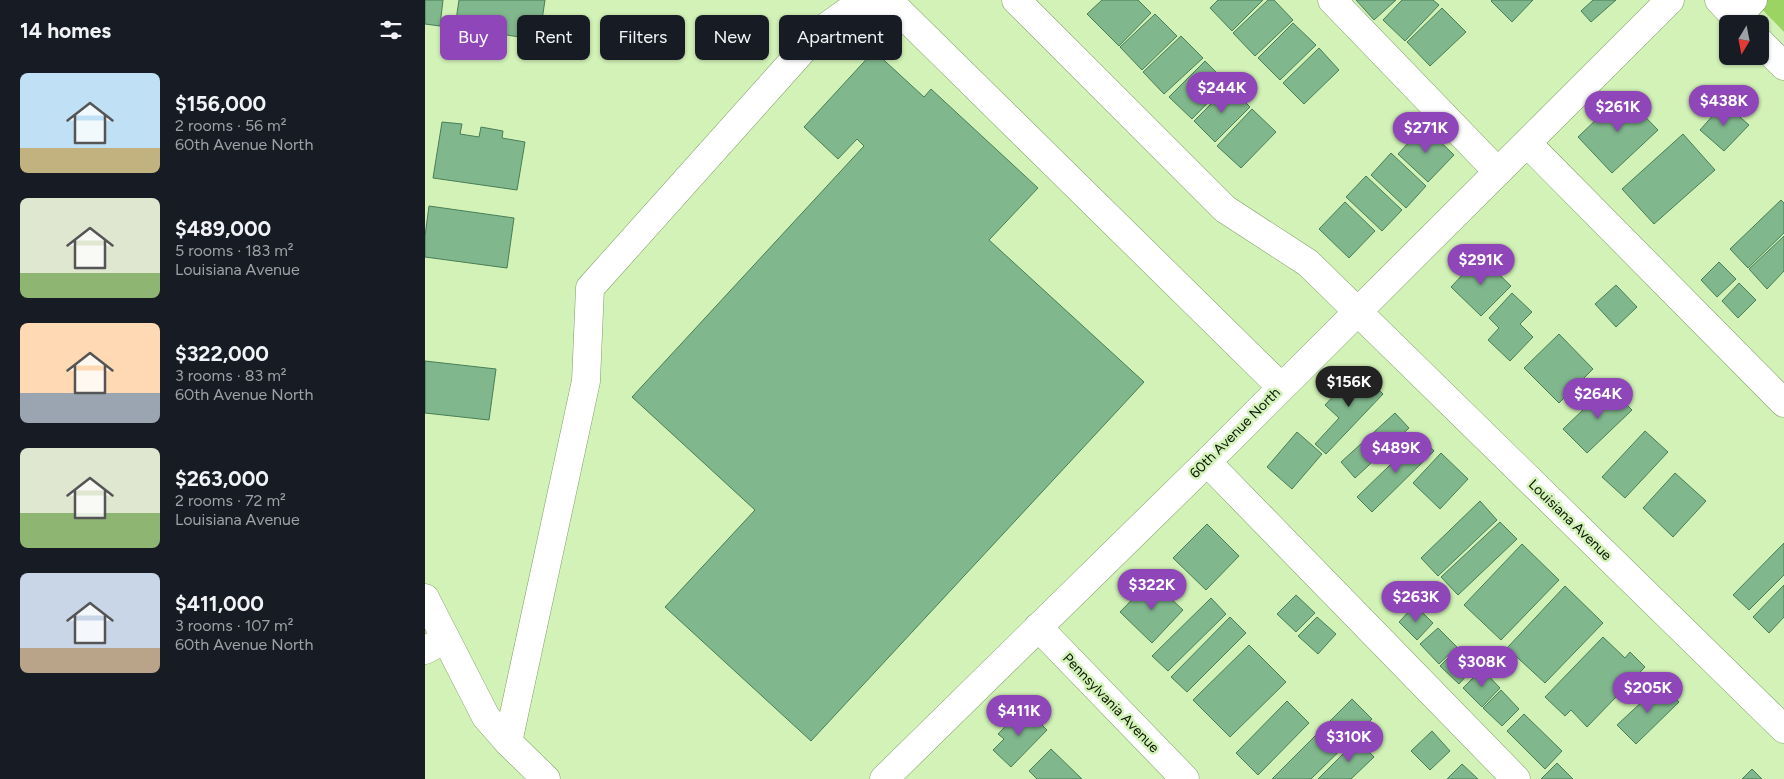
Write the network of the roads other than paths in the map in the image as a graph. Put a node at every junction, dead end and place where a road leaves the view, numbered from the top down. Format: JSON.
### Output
{"nodes":[{"id":1,"x":1016,"y":0,"type":"edge"},
{"id":2,"x":1332,"y":0,"type":"edge"},
{"id":3,"x":1671,"y":0,"type":"edge"},
{"id":4,"x":1769,"y":51,"type":"edge"},
{"id":5,"x":1784,"y":66,"type":"edge"},
{"id":6,"x":1527,"y":143,"type":"junction"},
{"id":7,"x":1498,"y":172,"type":"junction"},
{"id":8,"x":1357,"y":312,"type":"junction"},
{"id":9,"x":1281,"y":387,"type":"junction"},
{"id":10,"x":1784,"y":403,"type":"edge"},
{"id":11,"x":1207,"y":462,"type":"junction"},
{"id":12,"x":425,"y":598,"type":"edge"},
{"id":13,"x":1038,"y":627,"type":"junction"},
{"id":14,"x":436,"y":645,"type":"edge"},
{"id":15,"x":1784,"y":729,"type":"edge"},
{"id":16,"x":508,"y":742,"type":"junction"},
{"id":17,"x":546,"y":779,"type":"edge"},
{"id":18,"x":884,"y":779,"type":"edge"},
{"id":19,"x":1185,"y":779,"type":"edge"},
{"id":20,"x":1516,"y":779,"type":"edge"}],
"edges":[{"from":1,"to":8,"type":"street","name":"Louisiana Avenue"},
{"from":2,"to":7,"type":"street"},
{"from":3,"to":6,"type":"street","name":"60th Avenue North"},
{"from":4,"to":5,"type":"street"},
{"from":6,"to":7,"type":"street","name":"60th Avenue North"},
{"from":6,"to":10,"type":"street"},
{"from":7,"to":8,"type":"street","name":"60th Avenue North"},
{"from":8,"to":9,"type":"street","name":"60th Avenue North"},
{"from":8,"to":15,"type":"street","name":"Louisiana Avenue"},
{"from":9,"to":11,"type":"street","name":"60th Avenue North"},
{"from":9,"to":16,"type":"street"},
{"from":11,"to":13,"type":"street","name":"60th Avenue North"},
{"from":11,"to":20,"type":"street"},
{"from":12,"to":14,"type":"street"},
{"from":13,"to":18,"type":"street","name":"60th Avenue North"},
{"from":13,"to":19,"type":"street","name":"Pennsylvania Avenue"},
{"from":14,"to":16,"type":"street"},
{"from":16,"to":17,"type":"street"}]}
